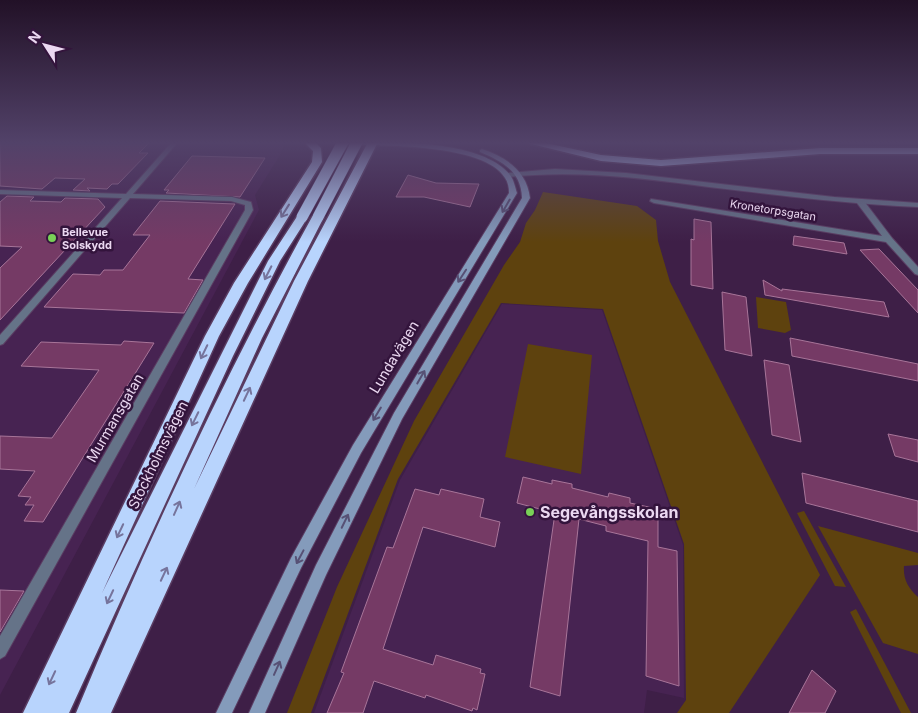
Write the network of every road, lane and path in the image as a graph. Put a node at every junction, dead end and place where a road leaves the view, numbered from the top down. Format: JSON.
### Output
{"nodes":[{"id":1,"x":147,"y":175,"type":"edge"},
{"id":2,"x":308,"y":175,"type":"edge"},
{"id":3,"x":328,"y":175,"type":"edge"},
{"id":4,"x":342,"y":175,"type":"edge"},
{"id":5,"x":352,"y":175,"type":"edge"},
{"id":6,"x":513,"y":175,"type":"edge"},
{"id":7,"x":514,"y":175,"type":"edge"},
{"id":8,"x":625,"y":175,"type":"edge"},
{"id":9,"x":0,"y":192,"type":"edge"},
{"id":10,"x":129,"y":196,"type":"junction"},
{"id":11,"x":654,"y":202,"type":"dead end"},
{"id":12,"x":861,"y":203,"type":"junction"},
{"id":13,"x":918,"y":205,"type":"edge"},
{"id":14,"x":310,"y":216,"type":"junction"},
{"id":15,"x":889,"y":240,"type":"junction"},
{"id":16,"x":918,"y":272,"type":"edge"},
{"id":17,"x":0,"y":341,"type":"edge"},
{"id":18,"x":0,"y":651,"type":"edge"},
{"id":19,"x":35,"y":713,"type":"edge"},
{"id":20,"x":56,"y":713,"type":"edge"},
{"id":21,"x":88,"y":713,"type":"edge"},
{"id":22,"x":99,"y":713,"type":"edge"},
{"id":23,"x":224,"y":713,"type":"edge"},
{"id":24,"x":257,"y":713,"type":"edge"}],
"edges":[{"from":1,"to":10,"type":"street"},
{"from":2,"to":19,"type":"highway","one_way":true},
{"from":3,"to":14,"type":"highway","bridge":true},
{"from":4,"to":14,"type":"highway","bridge":true},
{"from":22,"to":5,"type":"highway","one_way":true},
{"from":6,"to":23,"type":"main road","name":"Lundavägen","one_way":true},
{"from":24,"to":7,"type":"main road","one_way":true},
{"from":8,"to":12,"type":"street"},
{"from":9,"to":10,"type":"street"},
{"from":10,"to":17,"type":"street"},
{"from":10,"to":18,"type":"street","name":"Murmansgatan"},
{"from":11,"to":15,"type":"street","name":"Kronetorpsgatan"},
{"from":12,"to":13,"type":"street"},
{"from":12,"to":15,"type":"street"},
{"from":14,"to":20,"type":"highway","name":"Stockholmsvägen","one_way":true},
{"from":21,"to":14,"type":"highway","one_way":true},
{"from":15,"to":16,"type":"street"}]}
